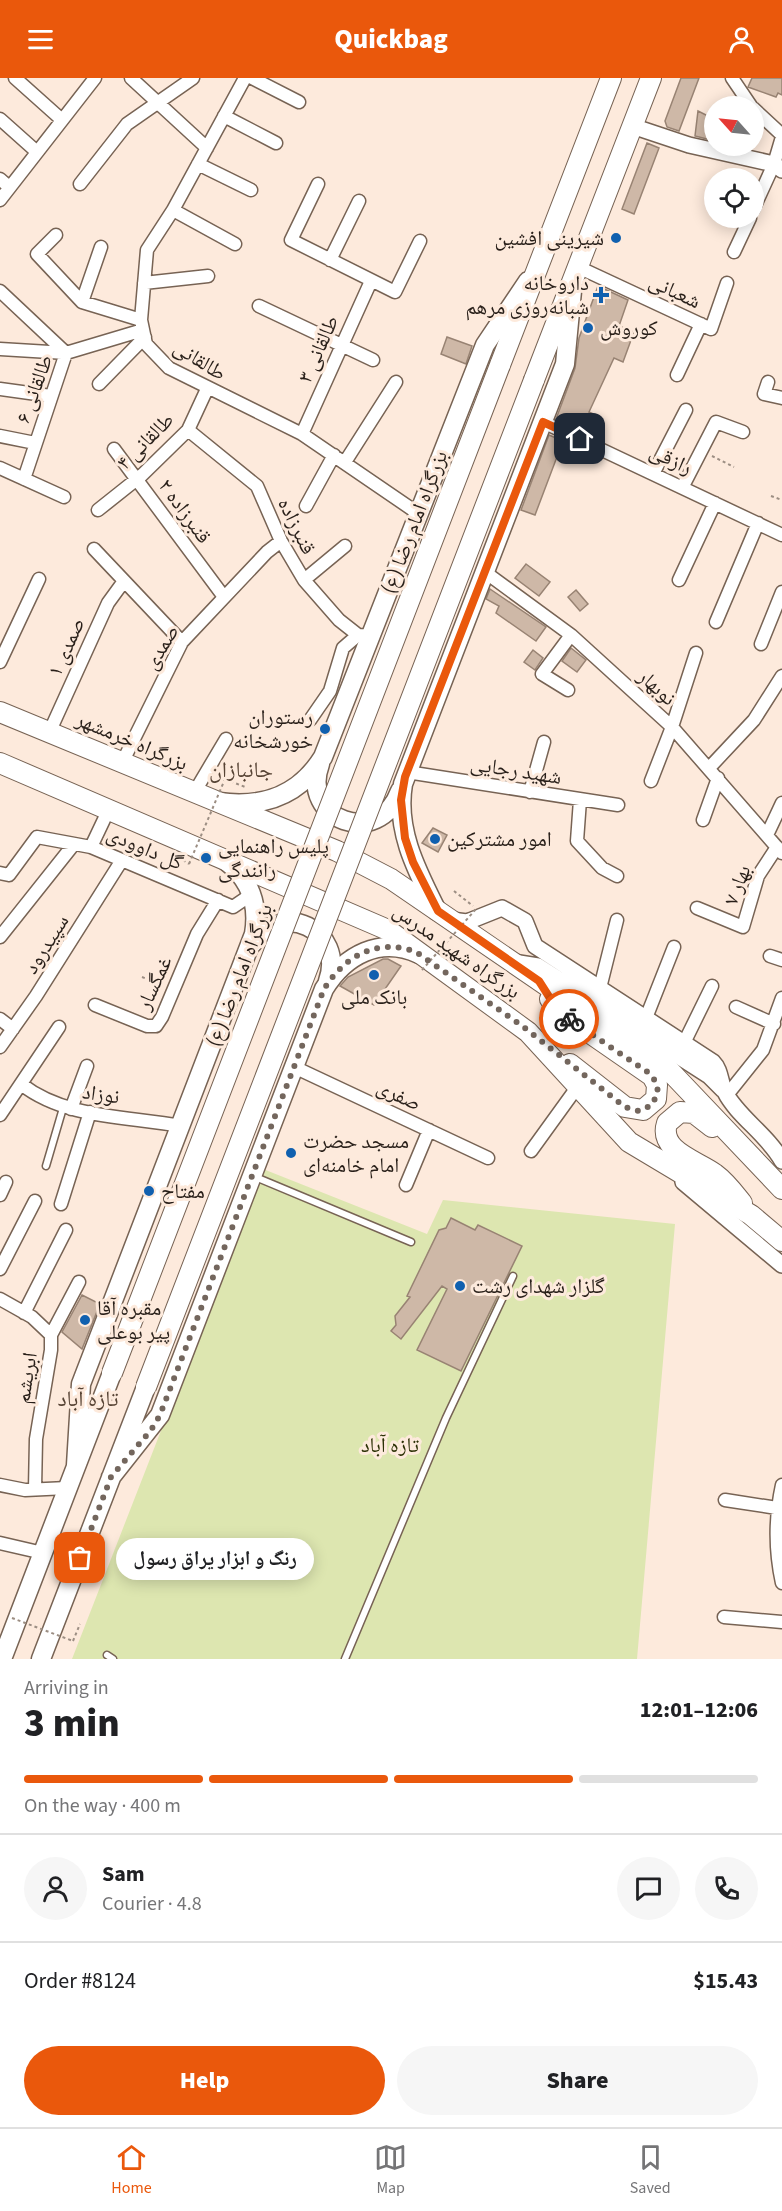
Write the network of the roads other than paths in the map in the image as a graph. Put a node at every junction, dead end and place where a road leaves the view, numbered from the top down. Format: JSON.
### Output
{"nodes":[{"id":1,"x":15,"y":78,"type":"edge"},
{"id":2,"x":95,"y":78,"type":"edge"},
{"id":3,"x":131,"y":78,"type":"edge"},
{"id":4,"x":193,"y":78,"type":"edge"},
{"id":5,"x":245,"y":78,"type":"edge"},
{"id":6,"x":252,"y":78,"type":"edge"},
{"id":7,"x":611,"y":78,"type":"edge"},
{"id":8,"x":651,"y":78,"type":"edge"},
{"id":9,"x":732,"y":78,"type":"edge"},
{"id":10,"x":744,"y":96,"type":"edge"},
{"id":11,"x":299,"y":102,"type":"dead end"},
{"id":12,"x":159,"y":103,"type":"junction"},
{"id":13,"x":224,"y":116,"type":"junction"},
{"id":14,"x":0,"y":119,"type":"edge"},
{"id":15,"x":764,"y":119,"type":"edge"},
{"id":16,"x":62,"y":120,"type":"junction"},
{"id":17,"x":632,"y":126,"type":"junction"},
{"id":18,"x":782,"y":136,"type":"edge"},
{"id":19,"x":276,"y":143,"type":"dead end"},
{"id":20,"x":207,"y":148,"type":"junction"},
{"id":21,"x":37,"y":152,"type":"junction"},
{"id":22,"x":198,"y":164,"type":"junction"},
{"id":23,"x":778,"y":167,"type":"edge"},
{"id":24,"x":5,"y":183,"type":"edge"},
{"id":25,"x":80,"y":184,"type":"dead end"},
{"id":26,"x":318,"y":184,"type":"dead end"},
{"id":27,"x":251,"y":190,"type":"dead end"},
{"id":28,"x":764,"y":191,"type":"edge"},
{"id":29,"x":0,"y":200,"type":"edge"},
{"id":30,"x":359,"y":201,"type":"dead end"},
{"id":31,"x":173,"y":210,"type":"junction"},
{"id":32,"x":745,"y":228,"type":"edge"},
{"id":33,"x":56,"y":235,"type":"dead end"},
{"id":34,"x":420,"y":241,"type":"dead end"},
{"id":35,"x":235,"y":244,"type":"dead end"},
{"id":36,"x":100,"y":247,"type":"dead end"},
{"id":37,"x":734,"y":252,"type":"dead end"},
{"id":38,"x":330,"y":260,"type":"junction"},
{"id":39,"x":538,"y":268,"type":"junction"},
{"id":40,"x":575,"y":274,"type":"junction"},
{"id":41,"x":208,"y":276,"type":"dead end"},
{"id":42,"x":370,"y":281,"type":"junction"},
{"id":43,"x":144,"y":283,"type":"junction"},
{"id":44,"x":727,"y":283,"type":"dead end"},
{"id":45,"x":0,"y":291,"type":"edge"},
{"id":46,"x":82,"y":302,"type":"junction"},
{"id":47,"x":259,"y":306,"type":"dead end"},
{"id":48,"x":701,"y":324,"type":"junction"},
{"id":49,"x":143,"y":329,"type":"junction"},
{"id":50,"x":341,"y":346,"type":"junction"},
{"id":51,"x":0,"y":349,"type":"edge"},
{"id":52,"x":66,"y":353,"type":"junction"},
{"id":53,"x":373,"y":360,"type":"dead end"},
{"id":54,"x":677,"y":375,"type":"dead end"},
{"id":55,"x":396,"y":382,"type":"dead end"},
{"id":56,"x":768,"y":382,"type":"dead end"},
{"id":57,"x":99,"y":384,"type":"dead end"},
{"id":58,"x":0,"y":388,"type":"edge"},
{"id":59,"x":207,"y":389,"type":"junction"},
{"id":60,"x":51,"y":396,"type":"junction"},
{"id":61,"x":782,"y":398,"type":"edge"},
{"id":62,"x":686,"y":410,"type":"dead end"},
{"id":63,"x":543,"y":422,"type":"junction"},
{"id":64,"x":188,"y":430,"type":"junction"},
{"id":65,"x":743,"y":432,"type":"dead end"},
{"id":66,"x":302,"y":434,"type":"junction"},
{"id":67,"x":0,"y":435,"type":"edge"},
{"id":68,"x":35,"y":443,"type":"junction"},
{"id":69,"x":114,"y":449,"type":"dead end"},
{"id":70,"x":340,"y":459,"type":"junction"},
{"id":71,"x":0,"y":468,"type":"edge"},
{"id":72,"x":654,"y":472,"type":"junction"},
{"id":73,"x":137,"y":478,"type":"junction"},
{"id":74,"x":24,"y":479,"type":"junction"},
{"id":75,"x":683,"y":486,"type":"junction"},
{"id":76,"x":64,"y":497,"type":"dead end"},
{"id":77,"x":715,"y":503,"type":"junction"},
{"id":78,"x":306,"y":506,"type":"dead end"},
{"id":79,"x":98,"y":510,"type":"dead end"},
{"id":80,"x":419,"y":514,"type":"junction"},
{"id":81,"x":758,"y":523,"type":"junction"},
{"id":82,"x":782,"y":535,"type":"edge"},
{"id":83,"x":281,"y":541,"type":"junction"},
{"id":84,"x":345,"y":546,"type":"dead end"},
{"id":85,"x":94,"y":549,"type":"dead end"},
{"id":86,"x":485,"y":572,"type":"junction"},
{"id":87,"x":39,"y":579,"type":"dead end"},
{"id":88,"x":304,"y":580,"type":"junction"},
{"id":89,"x":679,"y":580,"type":"dead end"},
{"id":90,"x":124,"y":581,"type":"junction"},
{"id":91,"x":782,"y":592,"type":"edge"},
{"id":92,"x":224,"y":597,"type":"junction"},
{"id":93,"x":716,"y":622,"type":"dead end"},
{"id":94,"x":571,"y":635,"type":"junction"},
{"id":95,"x":365,"y":636,"type":"junction"},
{"id":96,"x":182,"y":642,"type":"junction"},
{"id":97,"x":761,"y":644,"type":"dead end"},
{"id":98,"x":696,"y":653,"type":"dead end"},
{"id":99,"x":0,"y":662,"type":"edge"},
{"id":100,"x":782,"y":676,"type":"edge"},
{"id":101,"x":568,"y":690,"type":"dead end"},
{"id":102,"x":0,"y":712,"type":"edge"},
{"id":103,"x":310,"y":720,"type":"dead end"},
{"id":104,"x":672,"y":727,"type":"junction"},
{"id":105,"x":49,"y":733,"type":"junction"},
{"id":106,"x":226,"y":739,"type":"dead end"},
{"id":107,"x":544,"y":742,"type":"dead end"},
{"id":108,"x":323,"y":757,"type":"junction"},
{"id":109,"x":122,"y":763,"type":"junction"},
{"id":110,"x":4,"y":764,"type":"edge"},
{"id":111,"x":710,"y":767,"type":"junction"},
{"id":112,"x":406,"y":776,"type":"junction"},
{"id":113,"x":718,"y":778,"type":"junction"},
{"id":114,"x":651,"y":781,"type":"dead end"},
{"id":115,"x":530,"y":792,"type":"junction"},
{"id":116,"x":202,"y":796,"type":"junction"},
{"id":117,"x":580,"y":800,"type":"junction"},
{"id":118,"x":782,"y":803,"type":"edge"},
{"id":119,"x":618,"y":805,"type":"dead end"},
{"id":120,"x":109,"y":809,"type":"junction"},
{"id":121,"x":703,"y":820,"type":"dead end"},
{"id":122,"x":767,"y":836,"type":"junction"},
{"id":123,"x":74,"y":844,"type":"junction"},
{"id":124,"x":91,"y":847,"type":"junction"},
{"id":125,"x":779,"y":850,"type":"edge"},
{"id":126,"x":216,"y":855,"type":"junction"},
{"id":127,"x":122,"y":860,"type":"junction"},
{"id":128,"x":0,"y":873,"type":"edge"},
{"id":129,"x":617,"y":876,"type":"dead end"},
{"id":130,"x":252,"y":894,"type":"junction"},
{"id":131,"x":218,"y":900,"type":"junction"},
{"id":132,"x":697,"y":908,"type":"dead end"},
{"id":133,"x":443,"y":915,"type":"junction"},
{"id":134,"x":617,"y":920,"type":"dead end"},
{"id":135,"x":0,"y":936,"type":"edge"},
{"id":136,"x":674,"y":947,"type":"dead end"},
{"id":137,"x":248,"y":952,"type":"junction"},
{"id":138,"x":510,"y":962,"type":"junction"},
{"id":139,"x":428,"y":966,"type":"junction"},
{"id":140,"x":539,"y":981,"type":"junction"},
{"id":141,"x":712,"y":986,"type":"dead end"},
{"id":142,"x":325,"y":987,"type":"junction"},
{"id":143,"x":600,"y":988,"type":"junction"},
{"id":144,"x":782,"y":998,"type":"edge"},
{"id":145,"x":95,"y":1005,"type":"dead end"},
{"id":146,"x":736,"y":1007,"type":"dead end"},
{"id":147,"x":646,"y":1018,"type":"junction"},
{"id":148,"x":0,"y":1019,"type":"edge"},
{"id":149,"x":774,"y":1024,"type":"junction"},
{"id":150,"x":521,"y":1025,"type":"junction"},
{"id":151,"x":59,"y":1027,"type":"dead end"},
{"id":152,"x":13,"y":1029,"type":"junction"},
{"id":153,"x":684,"y":1043,"type":"junction"},
{"id":154,"x":0,"y":1047,"type":"edge"},
{"id":155,"x":87,"y":1066,"type":"dead end"},
{"id":156,"x":294,"y":1067,"type":"junction"},
{"id":157,"x":21,"y":1084,"type":"junction"},
{"id":158,"x":578,"y":1086,"type":"junction"},
{"id":159,"x":727,"y":1095,"type":"junction"},
{"id":160,"x":67,"y":1108,"type":"junction"},
{"id":161,"x":90,"y":1113,"type":"junction"},
{"id":162,"x":0,"y":1115,"type":"edge"},
{"id":163,"x":181,"y":1126,"type":"junction"},
{"id":164,"x":429,"y":1130,"type":"junction"},
{"id":165,"x":531,"y":1151,"type":"dead end"},
{"id":166,"x":777,"y":1151,"type":"edge"},
{"id":167,"x":649,"y":1153,"type":"junction"},
{"id":168,"x":488,"y":1158,"type":"dead end"},
{"id":169,"x":754,"y":1160,"type":"junction"},
{"id":170,"x":782,"y":1161,"type":"edge"},
{"id":171,"x":46,"y":1166,"type":"dead end"},
{"id":172,"x":252,"y":1176,"type":"junction"},
{"id":173,"x":6,"y":1182,"type":"dead end"},
{"id":174,"x":406,"y":1185,"type":"dead end"},
{"id":175,"x":782,"y":1189,"type":"edge"},
{"id":176,"x":0,"y":1195,"type":"edge"},
{"id":177,"x":35,"y":1201,"type":"dead end"},
{"id":178,"x":61,"y":1204,"type":"dead end"},
{"id":179,"x":758,"y":1221,"type":"junction"},
{"id":180,"x":66,"y":1230,"type":"dead end"},
{"id":181,"x":782,"y":1241,"type":"edge"},
{"id":182,"x":411,"y":1242,"type":"dead end"},
{"id":183,"x":782,"y":1266,"type":"edge"},
{"id":184,"x":0,"y":1269,"type":"edge"},
{"id":185,"x":513,"y":1276,"type":"dead end"},
{"id":186,"x":80,"y":1282,"type":"dead end"},
{"id":187,"x":0,"y":1299,"type":"edge"},
{"id":188,"x":24,"y":1313,"type":"junction"},
{"id":189,"x":51,"y":1335,"type":"junction"},
{"id":190,"x":112,"y":1373,"type":"joint"},
{"id":191,"x":146,"y":1387,"type":"joint"},
{"id":192,"x":76,"y":1465,"type":"junction"},
{"id":193,"x":111,"y":1477,"type":"junction"},
{"id":194,"x":0,"y":1485,"type":"edge"},
{"id":195,"x":782,"y":1485,"type":"edge"},
{"id":196,"x":67,"y":1488,"type":"junction"},
{"id":197,"x":35,"y":1489,"type":"junction"},
{"id":198,"x":726,"y":1500,"type":"dead end"},
{"id":199,"x":777,"y":1508,"type":"junction"},
{"id":200,"x":0,"y":1543,"type":"edge"},
{"id":201,"x":43,"y":1553,"type":"junction"},
{"id":202,"x":782,"y":1583,"type":"edge"},
{"id":203,"x":724,"y":1617,"type":"dead end"},
{"id":204,"x":782,"y":1622,"type":"edge"},
{"id":205,"x":2,"y":1659,"type":"edge"},
{"id":206,"x":41,"y":1659,"type":"edge"},
{"id":207,"x":345,"y":1659,"type":"edge"}],
"edges":[{"from":1,"to":16,"type":"street"},
{"from":2,"to":16,"type":"street"},
{"from":3,"to":12,"type":"street"},
{"from":4,"to":12,"type":"street"},
{"from":5,"to":13,"type":"street"},
{"from":6,"to":11,"type":"street"},
{"from":7,"to":39,"type":"highway","name":"بزرگراه امام رضا (ع)"},
{"from":8,"to":17,"type":"highway"},
{"from":9,"to":10,"type":"street"},
{"from":12,"to":20,"type":"street"},
{"from":12,"to":25,"type":"street"},
{"from":13,"to":19,"type":"street"},
{"from":13,"to":20,"type":"street"},
{"from":14,"to":21,"type":"street"},
{"from":15,"to":18,"type":"street"},
{"from":16,"to":21,"type":"street"},
{"from":17,"to":23,"type":"street"},
{"from":17,"to":40,"type":"highway"},
{"from":18,"to":23,"type":"street"},
{"from":20,"to":22,"type":"street"},
{"from":21,"to":24,"type":"street"},
{"from":22,"to":27,"type":"street"},
{"from":22,"to":31,"type":"street"},
{"from":23,"to":28,"type":"street"},
{"from":24,"to":29,"type":"street"},
{"from":26,"to":38,"type":"street"},
{"from":30,"to":38,"type":"street"},
{"from":31,"to":35,"type":"street"},
{"from":31,"to":43,"type":"street"},
{"from":32,"to":37,"type":"street"},
{"from":33,"to":46,"type":"street"},
{"from":34,"to":42,"type":"street"},
{"from":36,"to":46,"type":"street"},
{"from":38,"to":42,"type":"street"},
{"from":39,"to":80,"type":"main road","name":"بزرگراه امام رضا (ع)"},
{"from":39,"to":190,"type":"highway","name":"بزرگراه امام رضا (ع)","bridge":true},
{"from":40,"to":48,"type":"street","name":"شعبانی"},
{"from":40,"to":63,"type":"main road"},
{"from":40,"to":191,"type":"highway","bridge":true},
{"from":41,"to":43,"type":"street"},
{"from":42,"to":50,"type":"street","name":"طالقانی ۳"},
{"from":43,"to":49,"type":"street"},
{"from":44,"to":48,"type":"street","name":"شعبانی"},
{"from":45,"to":52,"type":"street"},
{"from":46,"to":49,"type":"street"},
{"from":47,"to":50,"type":"street"},
{"from":48,"to":54,"type":"street"},
{"from":49,"to":52,"type":"street","name":"طالقانی ۶"},
{"from":49,"to":57,"type":"street"},
{"from":49,"to":59,"type":"street","name":"طالقانی"},
{"from":50,"to":53,"type":"street"},
{"from":50,"to":66,"type":"street","name":"طالقانی ۳"},
{"from":51,"to":52,"type":"street"},
{"from":52,"to":60,"type":"street","name":"طالقانی ۶"},
{"from":55,"to":70,"type":"street"},
{"from":56,"to":61,"type":"street"},
{"from":58,"to":60,"type":"street"},
{"from":59,"to":64,"type":"street","name":"طالقانی ۴"},
{"from":59,"to":66,"type":"street","name":"طالقانی"},
{"from":60,"to":68,"type":"street","name":"طالقانی ۶"},
{"from":62,"to":72,"type":"street"},
{"from":63,"to":72,"type":"street","name":"رازقی"},
{"from":63,"to":86,"type":"main road"},
{"from":64,"to":73,"type":"street","name":"طالقانی ۴"},
{"from":64,"to":83,"type":"street","name":"قنبرزاده"},
{"from":65,"to":75,"type":"street"},
{"from":66,"to":70,"type":"street","name":"طالقانی"},
{"from":67,"to":68,"type":"street"},
{"from":68,"to":74,"type":"street","name":"طالقانی ۶"},
{"from":69,"to":73,"type":"street","name":"قنبرزاده ۲"},
{"from":70,"to":78,"type":"street"},
{"from":70,"to":80,"type":"street","name":"طالقانی"},
{"from":71,"to":74,"type":"street"},
{"from":72,"to":75,"type":"street","name":"رازقی"},
{"from":73,"to":79,"type":"street","name":"طالقانی ۴"},
{"from":73,"to":92,"type":"street","name":"قنبرزاده ۲"},
{"from":74,"to":76,"type":"street"},
{"from":75,"to":77,"type":"street","name":"رازقی"},
{"from":77,"to":81,"type":"street","name":"رازقی"},
{"from":77,"to":89,"type":"street"},
{"from":80,"to":95,"type":"main road","name":"بزرگراه امام رضا (ع)"},
{"from":81,"to":82,"type":"street","name":"رازقی"},
{"from":81,"to":93,"type":"street"},
{"from":83,"to":88,"type":"street","name":"قنبرزاده"},
{"from":83,"to":92,"type":"street","name":"صمدی"},
{"from":84,"to":88,"type":"street"},
{"from":85,"to":90,"type":"street"},
{"from":86,"to":94,"type":"street","name":"نوبهار"},
{"from":86,"to":112,"type":"main road"},
{"from":87,"to":99,"type":"street"},
{"from":88,"to":95,"type":"street","name":"قنبرزاده"},
{"from":90,"to":96,"type":"street"},
{"from":90,"to":105,"type":"street","name":"صمدی ۱"},
{"from":91,"to":97,"type":"street"},
{"from":92,"to":96,"type":"street","name":"صمدی"},
{"from":94,"to":101,"type":"street"},
{"from":94,"to":104,"type":"street","name":"نوبهار"},
{"from":95,"to":103,"type":"street"},
{"from":95,"to":108,"type":"main road","name":"بزرگراه امام رضا (ع)"},
{"from":96,"to":109,"type":"street","name":"صمدی"},
{"from":98,"to":104,"type":"street"},
{"from":100,"to":111,"type":"street"},
{"from":102,"to":105,"type":"highway","name":"بزرگراه خرمشهر"},
{"from":104,"to":111,"type":"street","name":"نوبهار"},
{"from":104,"to":114,"type":"street"},
{"from":105,"to":109,"type":"highway","name":"بزرگراه خرمشهر"},
{"from":106,"to":116,"type":"street"},
{"from":107,"to":115,"type":"street"},
{"from":108,"to":112,"type":"main road"},
{"from":108,"to":116,"type":"main road","name":"بزرگراه امام رضا (ع)"},
{"from":109,"to":116,"type":"highway","name":"بزرگراه خرمشهر"},
{"from":110,"to":120,"type":"highway"},
{"from":111,"to":113,"type":"street","name":"نوبهار"},
{"from":112,"to":115,"type":"street","name":"شهید رجایی"},
{"from":112,"to":133,"type":"main road"},
{"from":113,"to":121,"type":"street"},
{"from":113,"to":122,"type":"street","name":"نوبهار"},
{"from":115,"to":117,"type":"street","name":"شهید رجایی"},
{"from":116,"to":133,"type":"highway","name":"بزرگراه خرمشهر"},
{"from":117,"to":119,"type":"street","name":"شهید رجایی"},
{"from":117,"to":129,"type":"street"},
{"from":118,"to":122,"type":"street"},
{"from":120,"to":124,"type":"street","name":"گل داوودی"},
{"from":120,"to":126,"type":"highway"},
{"from":122,"to":125,"type":"street","name":"نوبهار"},
{"from":123,"to":124,"type":"street"},
{"from":123,"to":128,"type":"street"},
{"from":123,"to":135,"type":"street"},
{"from":124,"to":127,"type":"street","name":"گل داوودی"},
{"from":125,"to":132,"type":"street","name":"بهار ۷"},
{"from":126,"to":130,"type":"main road"},
{"from":126,"to":139,"type":"highway","name":"بزرگراه شهید مدرس"},
{"from":127,"to":131,"type":"street","name":"گل داوودی"},
{"from":127,"to":152,"type":"street","name":"سپیدرود"},
{"from":130,"to":131,"type":"street","name":"گل داوودی"},
{"from":130,"to":137,"type":"main road"},
{"from":131,"to":145,"type":"street","name":"غمگسار"},
{"from":133,"to":138,"type":"highway","name":"بزرگراه شهید مدرس"},
{"from":133,"to":143,"type":"street"},
{"from":134,"to":143,"type":"street"},
{"from":136,"to":147,"type":"street"},
{"from":137,"to":142,"type":"main road"},
{"from":137,"to":163,"type":"main road","name":"بزرگراه امام رضا (ع)"},
{"from":138,"to":140,"type":"highway","name":"بزرگراه شهید مدرس"},
{"from":138,"to":159,"type":"street"},
{"from":139,"to":142,"type":"main road"},
{"from":139,"to":150,"type":"highway","name":"بزرگراه شهید مدرس"},
{"from":140,"to":150,"type":"highway"},
{"from":140,"to":169,"type":"highway","name":"بزرگراه شهید مدرس"},
{"from":141,"to":153,"type":"street"},
{"from":142,"to":156,"type":"main road"},
{"from":143,"to":147,"type":"street"},
{"from":144,"to":149,"type":"street"},
{"from":146,"to":149,"type":"street"},
{"from":147,"to":153,"type":"street"},
{"from":148,"to":152,"type":"street"},
{"from":149,"to":159,"type":"street"},
{"from":150,"to":158,"type":"highway","name":"بزرگراه شهید مدرس"},
{"from":151,"to":157,"type":"street"},
{"from":152,"to":154,"type":"street","name":"سپیدرود"},
{"from":153,"to":159,"type":"street"},
{"from":155,"to":160,"type":"street"},
{"from":156,"to":164,"type":"street","name":"صفری"},
{"from":156,"to":172,"type":"main road"},
{"from":157,"to":160,"type":"street","name":"نوزاد"},
{"from":157,"to":162,"type":"street"},
{"from":158,"to":165,"type":"street"},
{"from":158,"to":167,"type":"highway","name":"بزرگراه شهید مدرس"},
{"from":159,"to":166,"type":"street"},
{"from":160,"to":161,"type":"street","name":"نوزاد"},
{"from":160,"to":171,"type":"lane"},
{"from":161,"to":163,"type":"street","name":"نوزاد"},
{"from":161,"to":178,"type":"street"},
{"from":163,"to":192,"type":"main road","name":"بزرگراه امام رضا (ع)"},
{"from":164,"to":168,"type":"street","name":"صفری"},
{"from":164,"to":174,"type":"street"},
{"from":166,"to":170,"type":"street"},
{"from":167,"to":179,"type":"highway","name":"بزرگراه شهید مدرس"},
{"from":167,"to":183,"type":"street"},
{"from":169,"to":175,"type":"highway","name":"بزرگراه شهید مدرس"},
{"from":169,"to":179,"type":"highway"},
{"from":172,"to":182,"type":"lane"},
{"from":172,"to":193,"type":"main road"},
{"from":173,"to":176,"type":"street"},
{"from":177,"to":184,"type":"street"},
{"from":179,"to":181,"type":"highway","name":"بزرگراه شهید مدرس"},
{"from":180,"to":188,"type":"street"},
{"from":185,"to":207,"type":"lane"},
{"from":186,"to":189,"type":"street"},
{"from":187,"to":188,"type":"street","name":"ابریشم"},
{"from":188,"to":189,"type":"street","name":"ابریشم"},
{"from":189,"to":197,"type":"street","name":"ابریشم"},
{"from":190,"to":192,"type":"main road","name":"بزرگراه امام رضا (ع)"},
{"from":191,"to":193,"type":"main road"},
{"from":192,"to":196,"type":"main road","name":"بزرگراه امام رضا (ع)"},
{"from":193,"to":206,"type":"main road"},
{"from":194,"to":197,"type":"street"},
{"from":195,"to":199,"type":"street"},
{"from":196,"to":197,"type":"street"},
{"from":196,"to":201,"type":"main road","name":"بزرگراه امام رضا (ع)"},
{"from":198,"to":199,"type":"street"},
{"from":199,"to":202,"type":"street"},
{"from":200,"to":201,"type":"street"},
{"from":201,"to":205,"type":"main road","name":"بزرگراه امام رضا (ع)"},
{"from":203,"to":204,"type":"street"}]}
